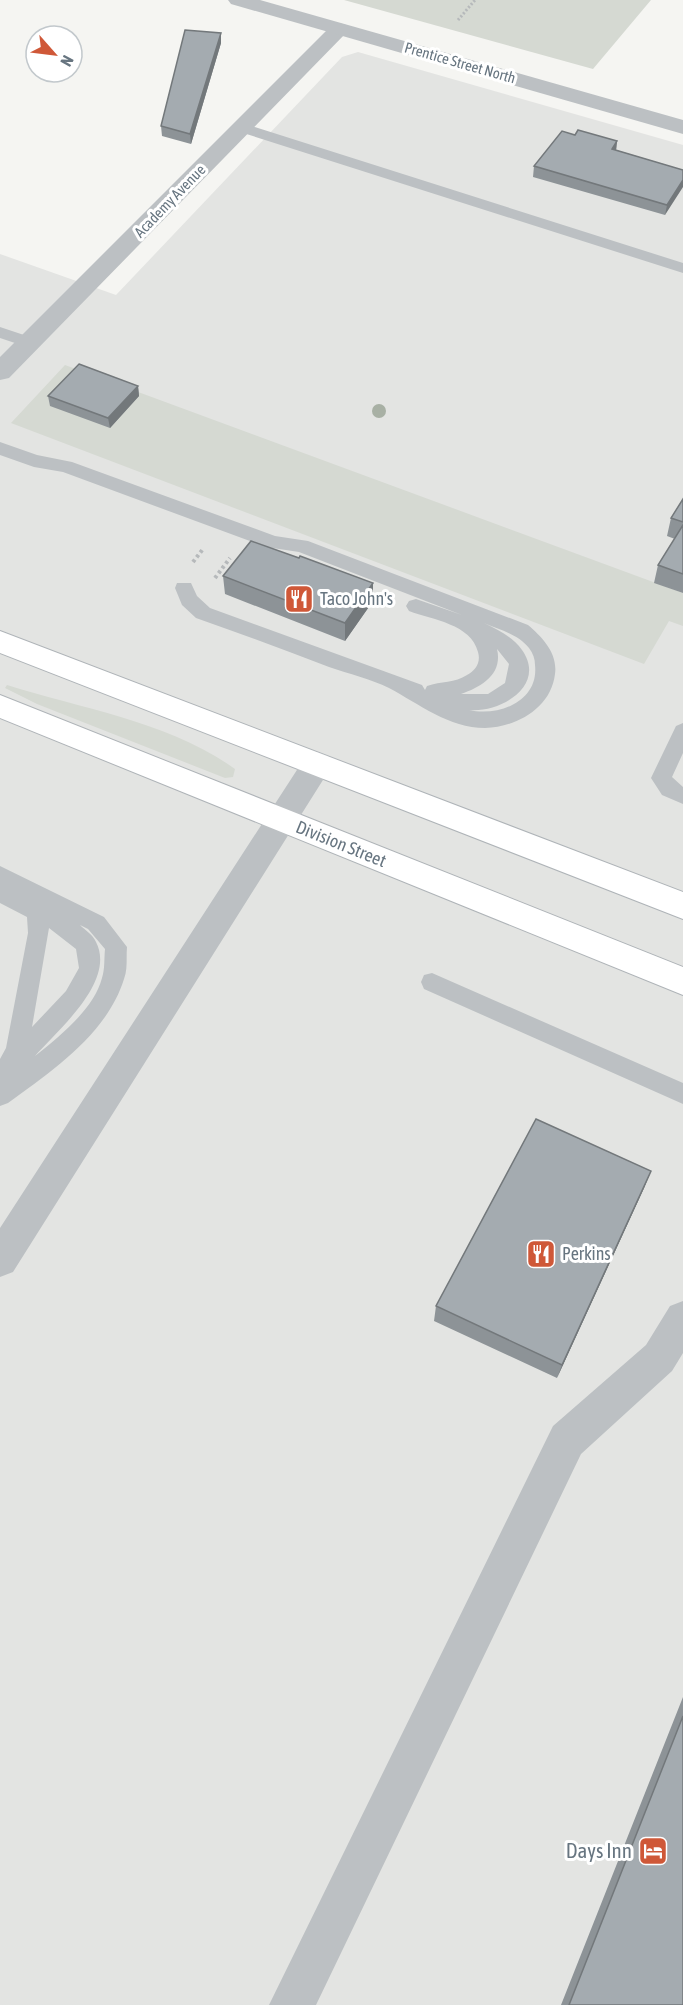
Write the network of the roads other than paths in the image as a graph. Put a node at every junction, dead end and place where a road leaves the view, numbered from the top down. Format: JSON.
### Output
{"nodes":[{"id":1,"x":238,"y":0,"type":"edge"},
{"id":2,"x":339,"y":29,"type":"junction"},
{"id":3,"x":683,"y":127,"type":"edge"},
{"id":4,"x":242,"y":128,"type":"junction"},
{"id":5,"x":683,"y":268,"type":"edge"},
{"id":6,"x":0,"y":332,"type":"edge"},
{"id":7,"x":30,"y":342,"type":"junction"},
{"id":8,"x":0,"y":372,"type":"edge"},
{"id":9,"x":0,"y":448,"type":"edge"},
{"id":10,"x":273,"y":542,"type":"junction"},
{"id":11,"x":185,"y":579,"type":"road end"},
{"id":12,"x":474,"y":629,"type":"junction"},
{"id":13,"x":0,"y":642,"type":"edge"},
{"id":14,"x":400,"y":686,"type":"junction"},
{"id":15,"x":0,"y":706,"type":"edge"},
{"id":16,"x":683,"y":731,"type":"edge"},
{"id":17,"x":317,"y":764,"type":"junction"},
{"id":18,"x":683,"y":796,"type":"edge"},
{"id":19,"x":280,"y":819,"type":"junction"},
{"id":20,"x":0,"y":875,"type":"edge"},
{"id":21,"x":0,"y":893,"type":"edge"},
{"id":22,"x":683,"y":906,"type":"edge"},
{"id":23,"x":37,"y":912,"type":"junction"},
{"id":24,"x":683,"y":981,"type":"edge"},
{"id":25,"x":432,"y":982,"type":"dead end"},
{"id":26,"x":0,"y":1078,"type":"edge"},
{"id":27,"x":683,"y":1094,"type":"edge"},
{"id":28,"x":0,"y":1096,"type":"edge"},
{"id":29,"x":10,"y":1224,"type":"edge"},
{"id":30,"x":0,"y":1260,"type":"edge"},
{"id":31,"x":683,"y":1319,"type":"edge"},
{"id":32,"x":292,"y":2005,"type":"edge"}],
"edges":[{"from":1,"to":2,"type":"street","name":"Prentice Street North"},
{"from":2,"to":3,"type":"street","name":"Prentice Street North"},
{"from":2,"to":4,"type":"street","name":"Academy Avenue"},
{"from":4,"to":5,"type":"lane"},
{"from":4,"to":7,"type":"street","name":"Academy Avenue"},
{"from":6,"to":7,"type":"lane"},
{"from":7,"to":8,"type":"street","name":"Academy Avenue"},
{"from":9,"to":10,"type":"lane"},
{"from":10,"to":12,"type":"lane"},
{"from":10,"to":14,"type":"lane"},
{"from":11,"to":14,"type":"lane"},
{"from":12,"to":14,"type":"lane"},
{"from":12,"to":14,"type":"lane"},
{"from":13,"to":17,"type":"main road"},
{"from":15,"to":19,"type":"main road","name":"Division Street"},
{"from":16,"to":18,"type":"lane"},
{"from":17,"to":19,"type":"street"},
{"from":17,"to":22,"type":"main road"},
{"from":19,"to":24,"type":"main road","name":"Division Street"},
{"from":19,"to":29,"type":"street"},
{"from":20,"to":28,"type":"lane"},
{"from":21,"to":23,"type":"lane"},
{"from":23,"to":26,"type":"lane"},
{"from":23,"to":26,"type":"lane"},
{"from":25,"to":27,"type":"lane"},
{"from":29,"to":30,"type":"street"},
{"from":31,"to":32,"type":"street"}]}
